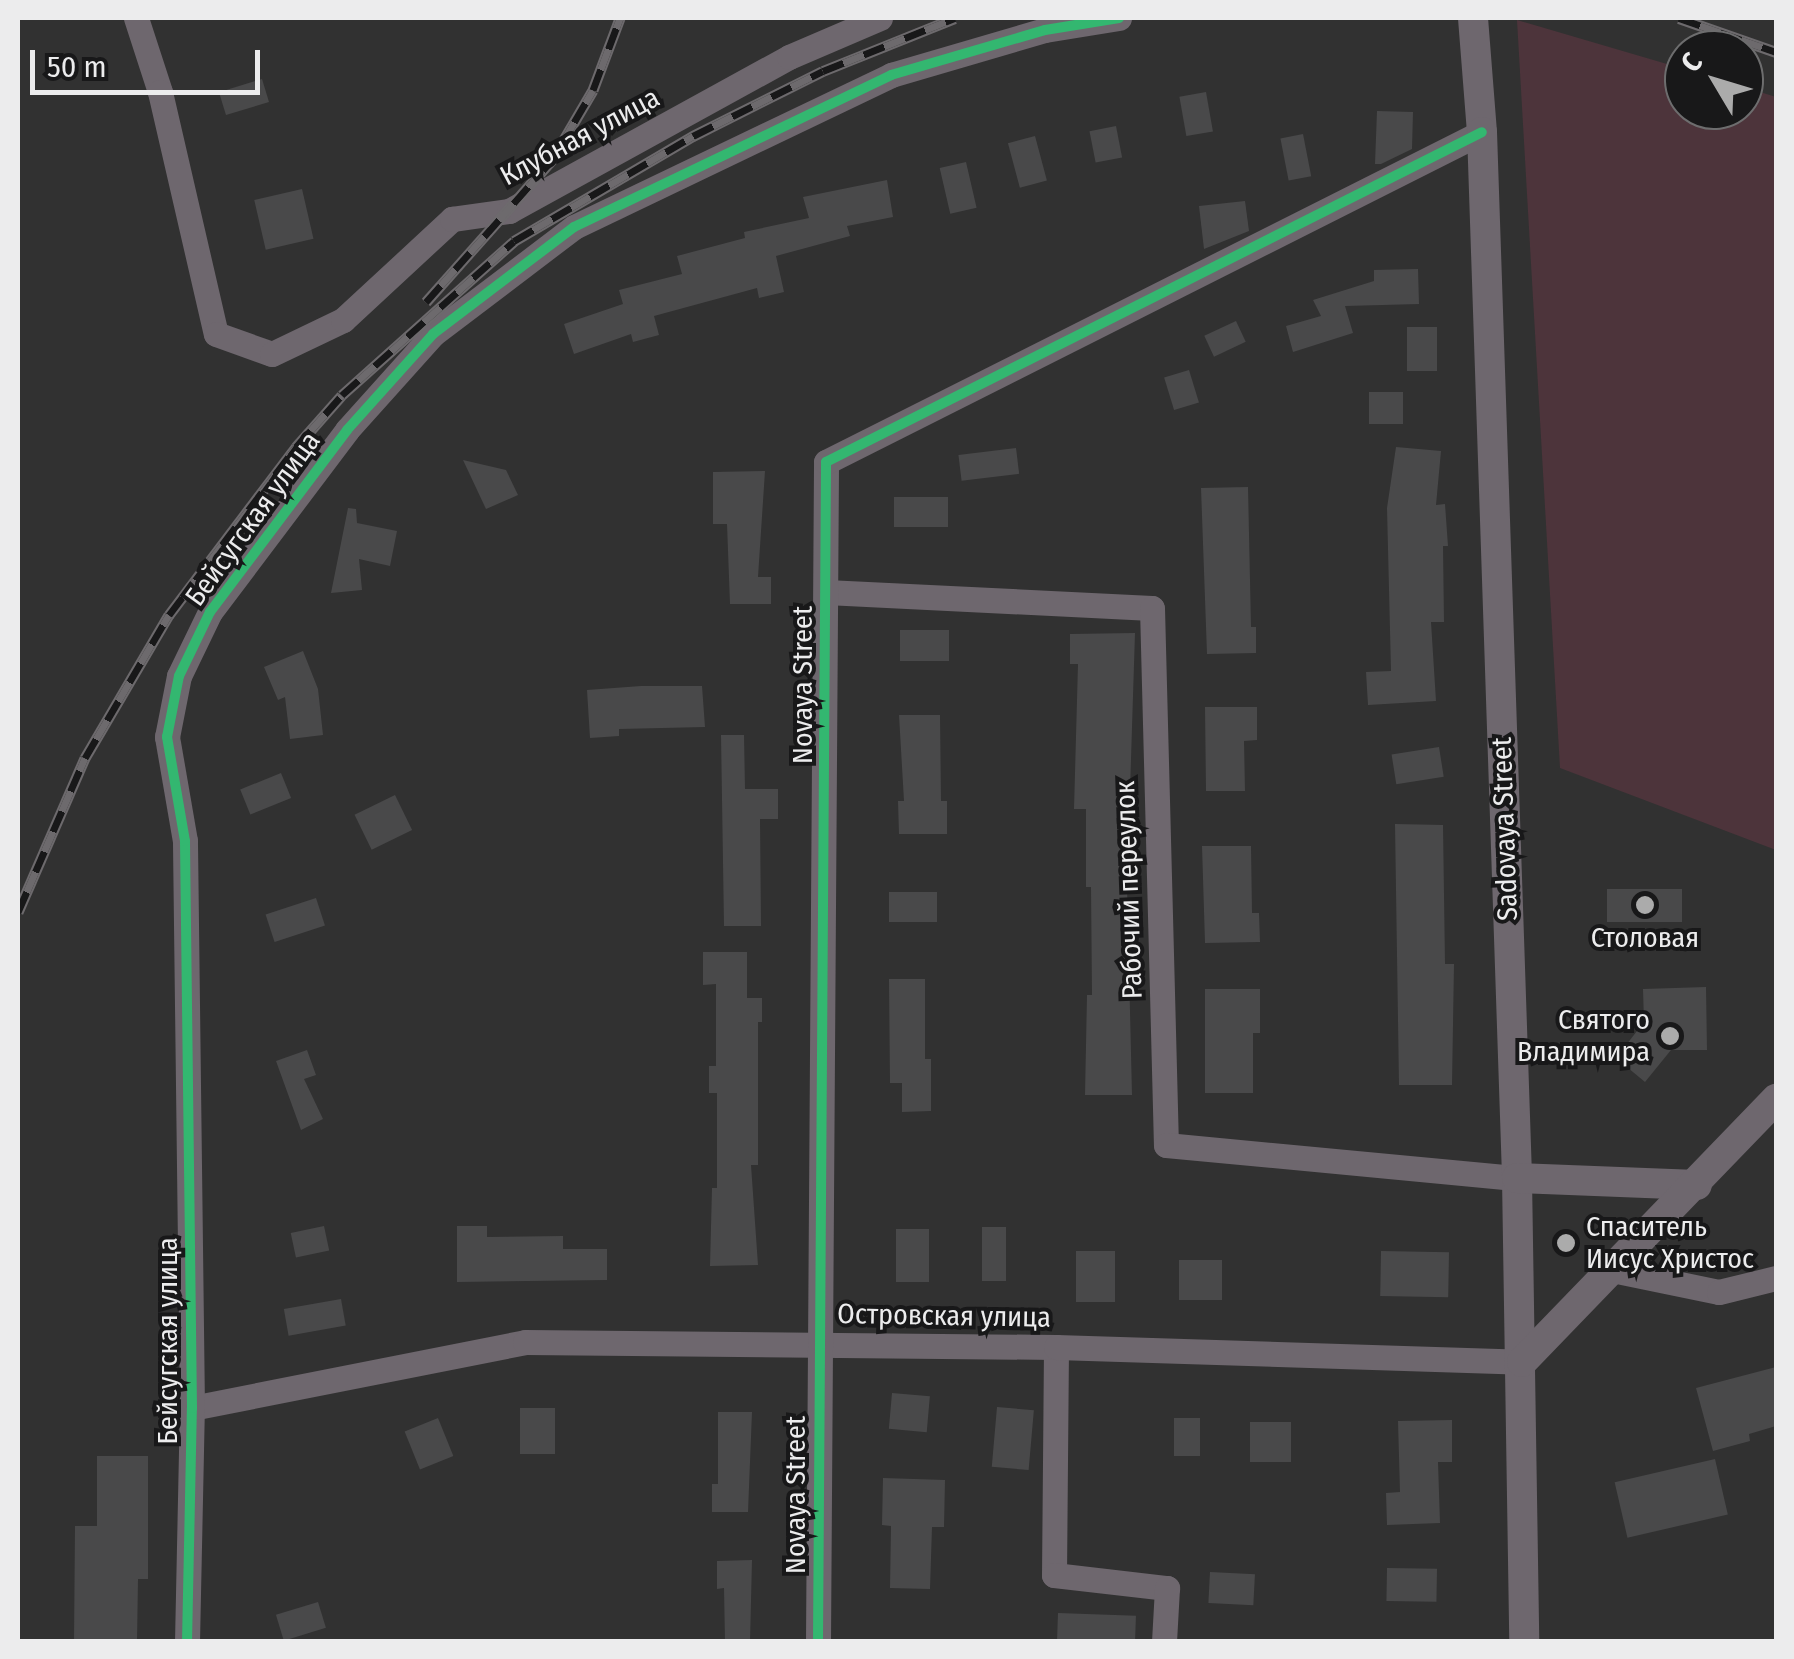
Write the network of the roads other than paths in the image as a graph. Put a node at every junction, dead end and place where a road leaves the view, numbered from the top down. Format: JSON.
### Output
{"nodes":[{"id":1,"x":136,"y":18,"type":"edge"},
{"id":2,"x":880,"y":18,"type":"edge"},
{"id":3,"x":1119,"y":18,"type":"edge"},
{"id":4,"x":1473,"y":18,"type":"edge"},
{"id":5,"x":1482,"y":132,"type":"junction"},
{"id":6,"x":826,"y":592,"type":"junction"},
{"id":7,"x":1776,"y":1099,"type":"edge"},
{"id":8,"x":1517,"y":1178,"type":"junction"},
{"id":9,"x":1696,"y":1185,"type":"junction"},
{"id":10,"x":1612,"y":1270,"type":"junction"},
{"id":11,"x":1776,"y":1278,"type":"edge"},
{"id":12,"x":820,"y":1344,"type":"junction"},
{"id":13,"x":1056,"y":1347,"type":"junction"},
{"id":14,"x":1522,"y":1362,"type":"junction"},
{"id":15,"x":192,"y":1408,"type":"junction"},
{"id":16,"x":187,"y":1642,"type":"edge"},
{"id":17,"x":818,"y":1642,"type":"edge"},
{"id":18,"x":1164,"y":1642,"type":"edge"},
{"id":19,"x":1524,"y":1642,"type":"edge"}],
"edges":[{"from":1,"to":2,"type":"street","name":"Клубная улица"},
{"from":3,"to":15,"type":"street","name":"Бейсугская улица"},
{"from":4,"to":5,"type":"street","name":"Sadovaya Street"},
{"from":5,"to":6,"type":"street","name":"Novaya Street"},
{"from":5,"to":8,"type":"street","name":"Sadovaya Street"},
{"from":6,"to":8,"type":"street","name":"Рабочий переулок"},
{"from":6,"to":12,"type":"street","name":"Novaya Street"},
{"from":7,"to":9,"type":"street"},
{"from":8,"to":9,"type":"street"},
{"from":8,"to":14,"type":"street","name":"Sadovaya Street"},
{"from":9,"to":10,"type":"street"},
{"from":10,"to":11,"type":"street"},
{"from":10,"to":14,"type":"street"},
{"from":12,"to":13,"type":"street","name":"Островская улица"},
{"from":12,"to":15,"type":"street","name":"Островская улица"},
{"from":12,"to":17,"type":"street","name":"Novaya Street"},
{"from":13,"to":14,"type":"street","name":"Островская улица"},
{"from":13,"to":18,"type":"street"},
{"from":14,"to":19,"type":"street","name":"Sadovaya Street"},
{"from":15,"to":16,"type":"street","name":"Бейсугская улица"}]}
